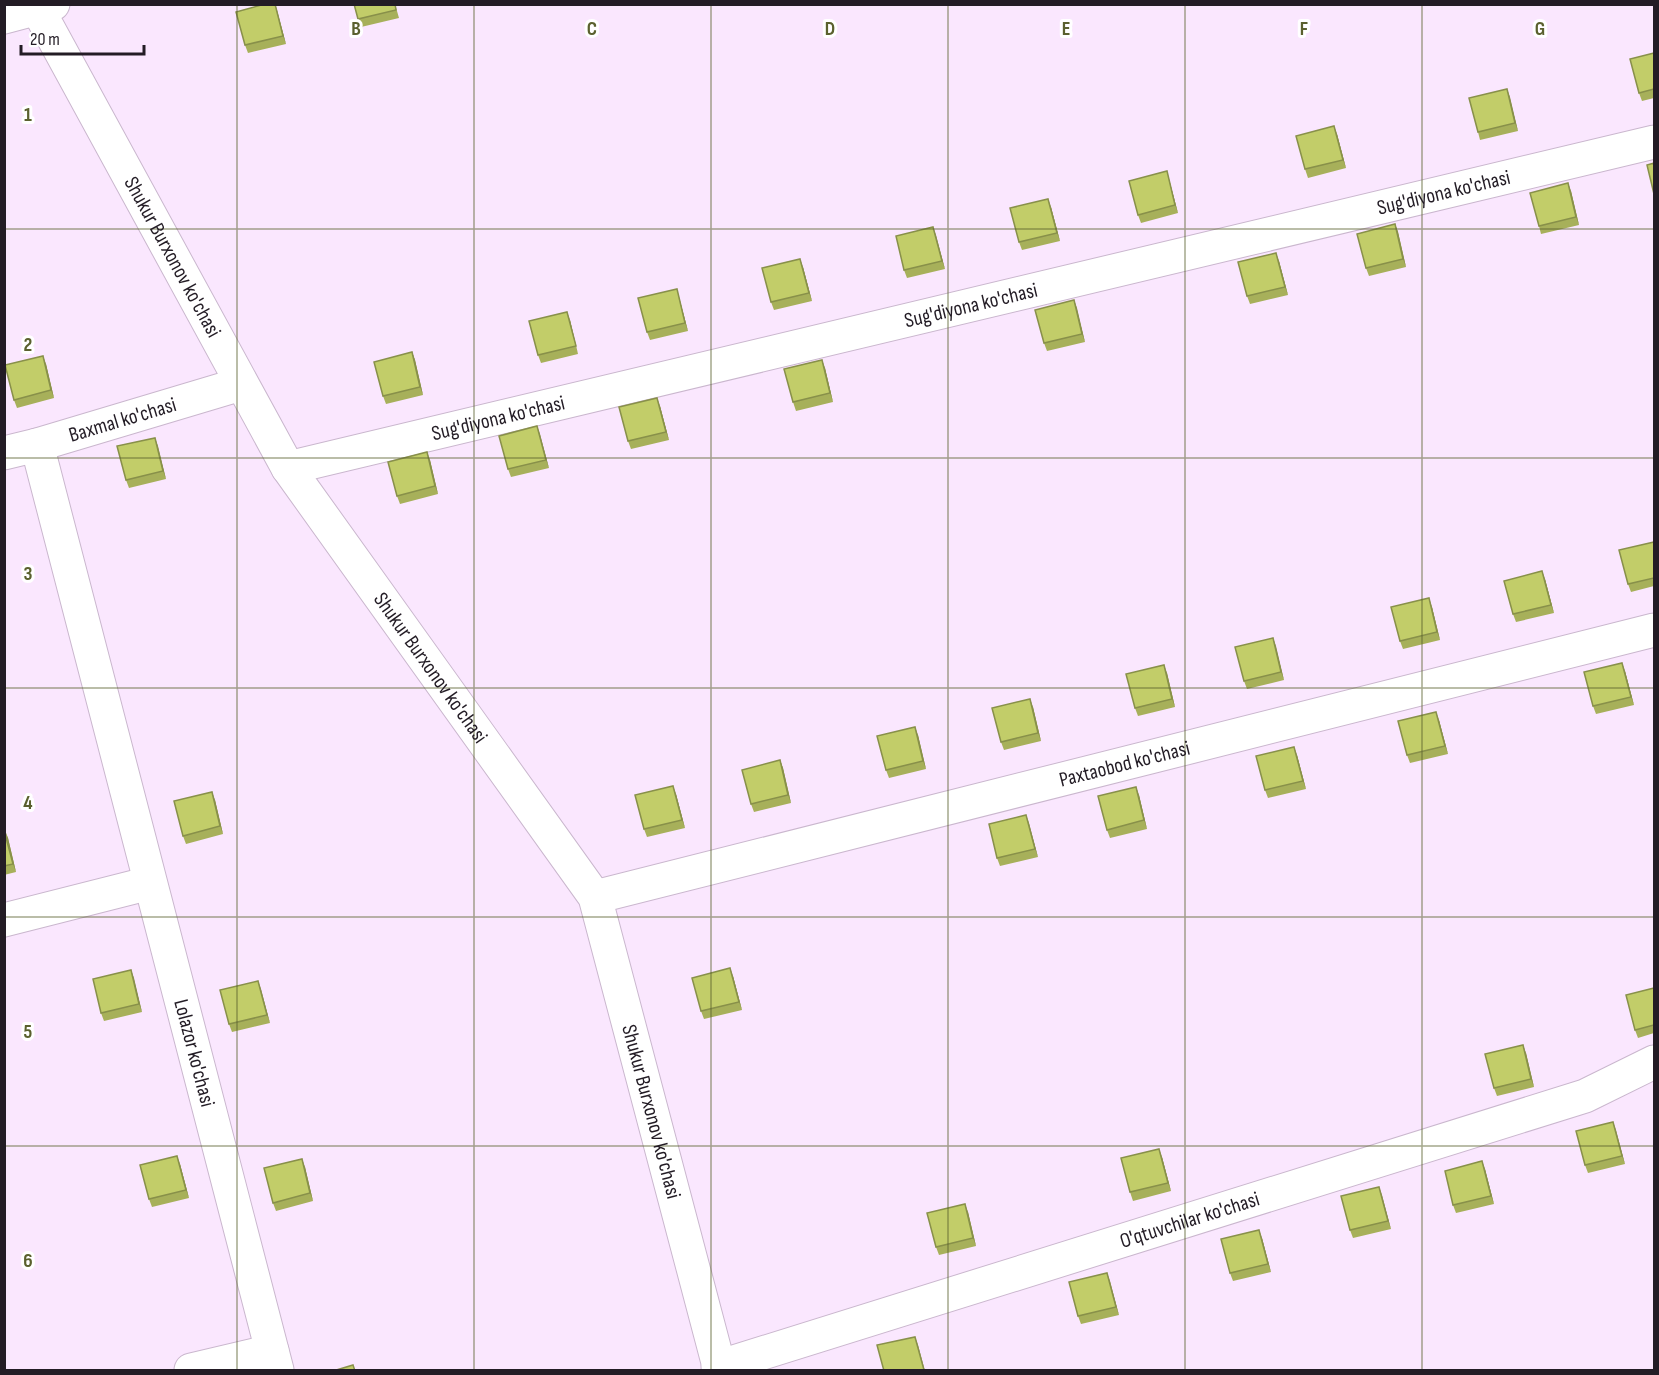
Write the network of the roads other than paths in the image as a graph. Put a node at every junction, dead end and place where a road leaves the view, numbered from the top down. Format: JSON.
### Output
{"nodes":[{"id":1,"x":42,"y":6,"type":"edge"},
{"id":2,"x":4,"y":17,"type":"edge"},
{"id":3,"x":1654,"y":142,"type":"edge"},
{"id":4,"x":241,"y":384,"type":"junction"},
{"id":5,"x":37,"y":445,"type":"junction"},
{"id":6,"x":4,"y":453,"type":"edge"},
{"id":7,"x":288,"y":468,"type":"junction"},
{"id":8,"x":1654,"y":630,"type":"edge"},
{"id":9,"x":150,"y":883,"type":"junction"},
{"id":10,"x":595,"y":897,"type":"junction"},
{"id":11,"x":4,"y":920,"type":"edge"},
{"id":12,"x":1654,"y":1062,"type":"edge"},
{"id":13,"x":274,"y":1361,"type":"edge"},
{"id":14,"x":719,"y":1369,"type":"edge"},
{"id":15,"x":191,"y":1371,"type":"edge"}],
"edges":[{"from":1,"to":2,"type":"street"},
{"from":1,"to":4,"type":"street","name":"Shukur Burxonov ko'chasi"},
{"from":3,"to":7,"type":"street","name":"Sug'diyona ko'chasi"},
{"from":4,"to":5,"type":"street","name":"Baxmal ko'chasi"},
{"from":4,"to":7,"type":"street","name":"Shukur Burxonov ko'chasi"},
{"from":5,"to":6,"type":"street","name":"Baxmal ko'chasi"},
{"from":5,"to":9,"type":"street","name":"Lolazor ko'chasi"},
{"from":7,"to":10,"type":"street","name":"Shukur Burxonov ko'chasi"},
{"from":8,"to":10,"type":"street","name":"Paxtaobod ko'chasi"},
{"from":9,"to":11,"type":"street"},
{"from":9,"to":13,"type":"street","name":"Lolazor ko'chasi"},
{"from":10,"to":14,"type":"street","name":"Shukur Burxonov ko'chasi"},
{"from":12,"to":14,"type":"street","name":"O'qtuvchilar ko'chasi"},
{"from":13,"to":15,"type":"street"}]}
